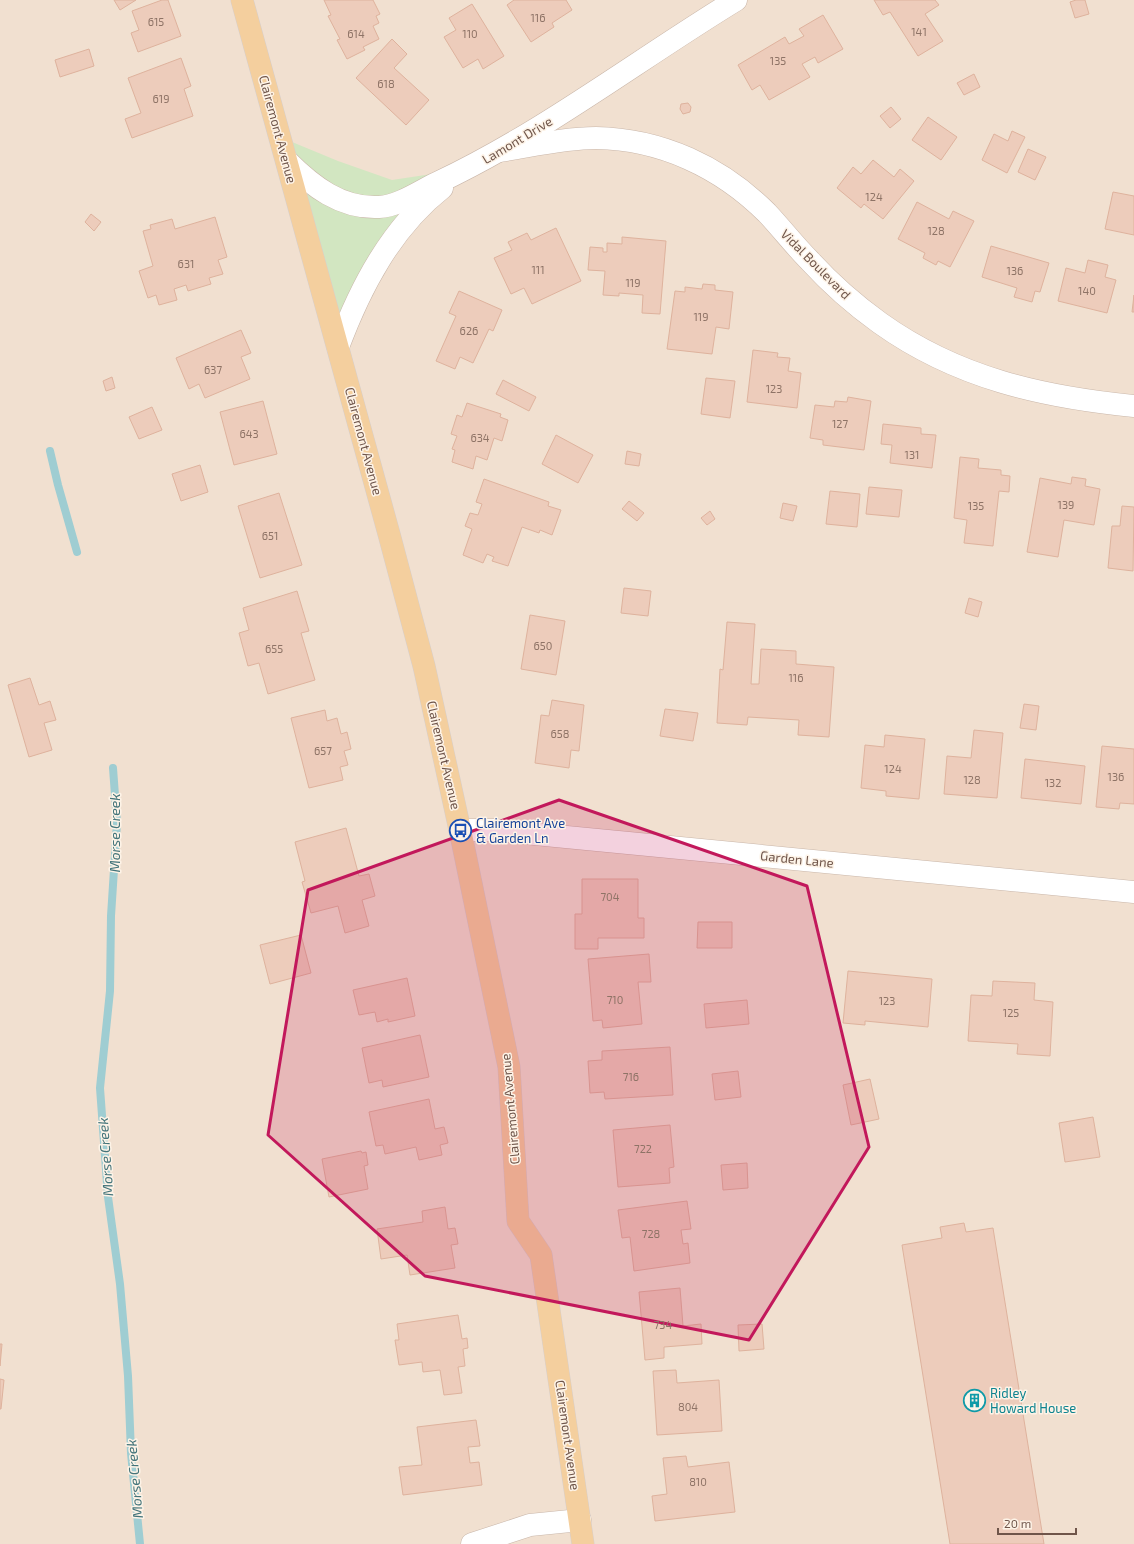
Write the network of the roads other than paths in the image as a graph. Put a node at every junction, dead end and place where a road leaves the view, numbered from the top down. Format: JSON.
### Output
{"nodes":[{"id":1,"x":242,"y":0,"type":"edge"},
{"id":2,"x":736,"y":0,"type":"edge"},
{"id":3,"x":500,"y":151,"type":"junction"},
{"id":4,"x":287,"y":161,"type":"junction"},
{"id":5,"x":464,"y":170,"type":"junction"},
{"id":6,"x":338,"y":347,"type":"junction"},
{"id":7,"x":1134,"y":406,"type":"edge"},
{"id":8,"x":460,"y":830,"type":"junction"},
{"id":9,"x":1134,"y":892,"type":"edge"},
{"id":10,"x":580,"y":1520,"type":"junction"},
{"id":11,"x":472,"y":1544,"type":"edge"},
{"id":12,"x":583,"y":1544,"type":"edge"}],
"edges":[{"from":1,"to":4,"type":"main road","name":"Clairemont Avenue"},
{"from":2,"to":3,"type":"street","name":"Lamont Drive"},
{"from":3,"to":5,"type":"street","name":"Lamont Drive"},
{"from":3,"to":7,"type":"street","name":"Vidal Boulevard"},
{"from":4,"to":5,"type":"street","name":"Lamont Drive"},
{"from":4,"to":6,"type":"main road","name":"Clairemont Avenue"},
{"from":5,"to":6,"type":"street"},
{"from":6,"to":8,"type":"main road","name":"Clairemont Avenue"},
{"from":8,"to":9,"type":"street","name":"Garden Lane"},
{"from":8,"to":10,"type":"main road","name":"Clairemont Avenue"},
{"from":10,"to":11,"type":"street"},
{"from":10,"to":12,"type":"main road","name":"Clairemont Avenue"}]}
